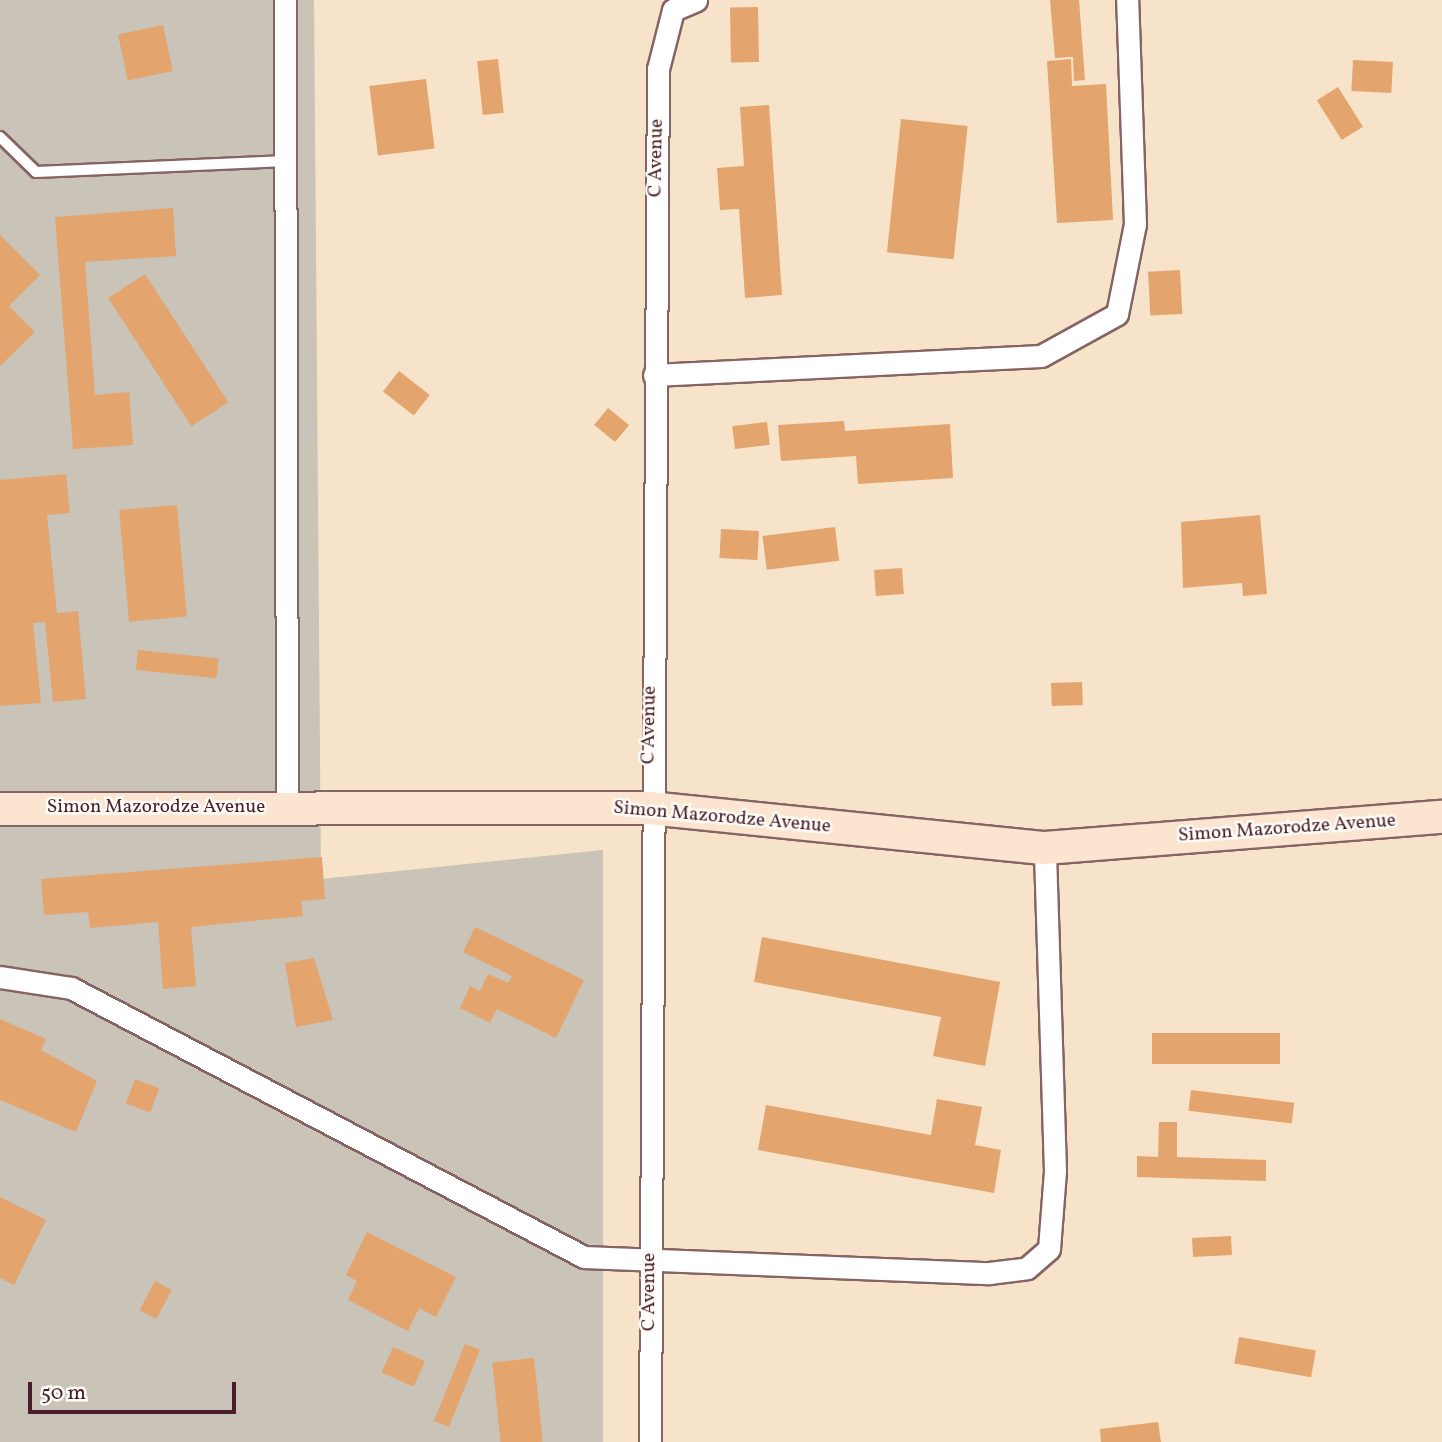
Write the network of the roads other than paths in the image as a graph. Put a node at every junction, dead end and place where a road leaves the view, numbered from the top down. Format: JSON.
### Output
{"nodes":[{"id":1,"x":285,"y":0,"type":"edge"},
{"id":2,"x":696,"y":0,"type":"edge"},
{"id":3,"x":1127,"y":0,"type":"edge"},
{"id":4,"x":0,"y":137,"type":"edge"},
{"id":5,"x":289,"y":161,"type":"junction"},
{"id":6,"x":653,"y":375,"type":"junction"},
{"id":7,"x":287,"y":808,"type":"junction"},
{"id":8,"x":649,"y":808,"type":"junction"},
{"id":9,"x":0,"y":809,"type":"edge"},
{"id":10,"x":1442,"y":817,"type":"edge"},
{"id":11,"x":1045,"y":848,"type":"junction"},
{"id":12,"x":0,"y":977,"type":"edge"},
{"id":13,"x":649,"y":1258,"type":"junction"},
{"id":14,"x":650,"y":1442,"type":"edge"}],
"edges":[{"from":1,"to":5,"type":"street"},
{"from":2,"to":6,"type":"street","name":"C Avenue"},
{"from":3,"to":6,"type":"street"},
{"from":4,"to":5,"type":"lane"},
{"from":5,"to":7,"type":"street"},
{"from":6,"to":8,"type":"street","name":"C Avenue"},
{"from":7,"to":8,"type":"main road","name":"Simon Mazorodze Avenue"},
{"from":7,"to":9,"type":"main road","name":"Simon Mazorodze Avenue"},
{"from":8,"to":11,"type":"main road","name":"Simon Mazorodze Avenue"},
{"from":8,"to":13,"type":"street","name":"C Avenue"},
{"from":10,"to":11,"type":"main road","name":"Simon Mazorodze Avenue"},
{"from":11,"to":13,"type":"street"},
{"from":12,"to":13,"type":"street"},
{"from":13,"to":14,"type":"street","name":"C Avenue"}]}
